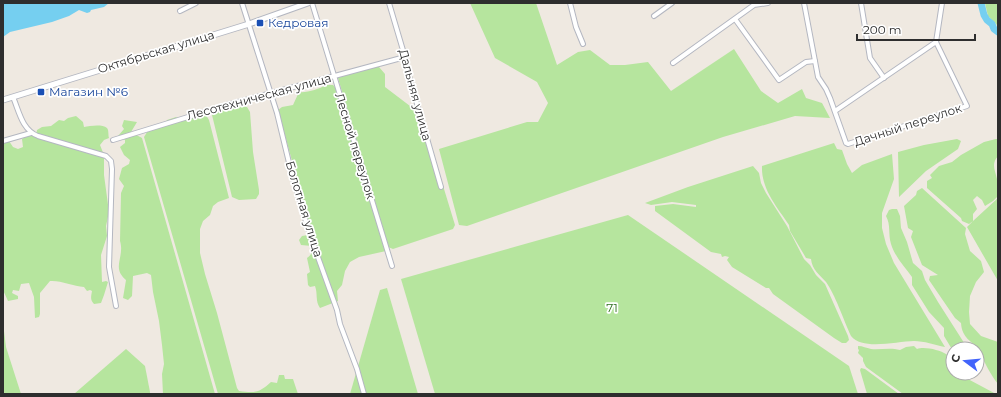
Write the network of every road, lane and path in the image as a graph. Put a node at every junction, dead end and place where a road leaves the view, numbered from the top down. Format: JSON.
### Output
{"nodes":[{"id":1,"x":196,"y":3,"type":"edge"},
{"id":2,"x":242,"y":3,"type":"edge"},
{"id":3,"x":308,"y":3,"type":"edge"},
{"id":4,"x":312,"y":3,"type":"edge"},
{"id":5,"x":389,"y":3,"type":"edge"},
{"id":6,"x":570,"y":3,"type":"edge"},
{"id":7,"x":672,"y":3,"type":"edge"},
{"id":8,"x":768,"y":3,"type":"edge"},
{"id":9,"x":804,"y":3,"type":"edge"},
{"id":10,"x":861,"y":3,"type":"edge"},
{"id":11,"x":942,"y":3,"type":"edge"},
{"id":12,"x":180,"y":11,"type":"dead end"},
{"id":13,"x":654,"y":16,"type":"dead end"},
{"id":14,"x":735,"y":19,"type":"junction"},
{"id":15,"x":249,"y":24,"type":"junction"},
{"id":16,"x":936,"y":42,"type":"junction"},
{"id":17,"x":583,"y":44,"type":"dead end"},
{"id":18,"x":405,"y":57,"type":"junction"},
{"id":19,"x":814,"y":61,"type":"junction"},
{"id":20,"x":673,"y":63,"type":"dead end"},
{"id":21,"x":334,"y":77,"type":"junction"},
{"id":22,"x":884,"y":78,"type":"junction"},
{"id":23,"x":270,"y":93,"type":"junction"},
{"id":24,"x":13,"y":97,"type":"junction"},
{"id":25,"x":3,"y":100,"type":"edge"},
{"id":26,"x":835,"y":111,"type":"junction"},
{"id":27,"x":31,"y":133,"type":"junction"},
{"id":28,"x":112,"y":140,"type":"dead end"},
{"id":29,"x":3,"y":141,"type":"edge"},
{"id":30,"x":441,"y":187,"type":"dead end"},
{"id":31,"x":392,"y":266,"type":"dead end"},
{"id":32,"x":116,"y":306,"type":"dead end"},
{"id":33,"x":364,"y":394,"type":"edge"}],
"edges":[{"from":1,"to":12,"type":"street"},
{"from":2,"to":15,"type":"street","name":"Болотная улица"},
{"from":3,"to":15,"type":"street","name":"Октябрьская улица"},
{"from":4,"to":21,"type":"street","name":"Лесной переулок"},
{"from":5,"to":18,"type":"street","name":"Дальняя улица"},
{"from":6,"to":17,"type":"street"},
{"from":7,"to":13,"type":"street"},
{"from":8,"to":14,"type":"street"},
{"from":9,"to":19,"type":"street"},
{"from":10,"to":22,"type":"street"},
{"from":11,"to":16,"type":"street"},
{"from":14,"to":19,"type":"street"},
{"from":14,"to":20,"type":"street"},
{"from":15,"to":23,"type":"street","name":"Болотная улица"},
{"from":15,"to":24,"type":"street","name":"Октябрьская улица"},
{"from":16,"to":22,"type":"street"},
{"from":16,"to":26,"type":"street","name":"Дачный переулок"},
{"from":18,"to":21,"type":"street","name":"Лесотехническая улица"},
{"from":18,"to":30,"type":"street","name":"Дальняя улица"},
{"from":19,"to":26,"type":"street"},
{"from":21,"to":23,"type":"street","name":"Лесотехническая улица"},
{"from":21,"to":31,"type":"street","name":"Лесной переулок"},
{"from":22,"to":26,"type":"street"},
{"from":23,"to":28,"type":"street","name":"Лесотехническая улица"},
{"from":23,"to":33,"type":"street","name":"Болотная улица"},
{"from":24,"to":25,"type":"street","name":"Октябрьская улица"},
{"from":24,"to":27,"type":"street"},
{"from":27,"to":29,"type":"street"},
{"from":27,"to":32,"type":"street"}]}
